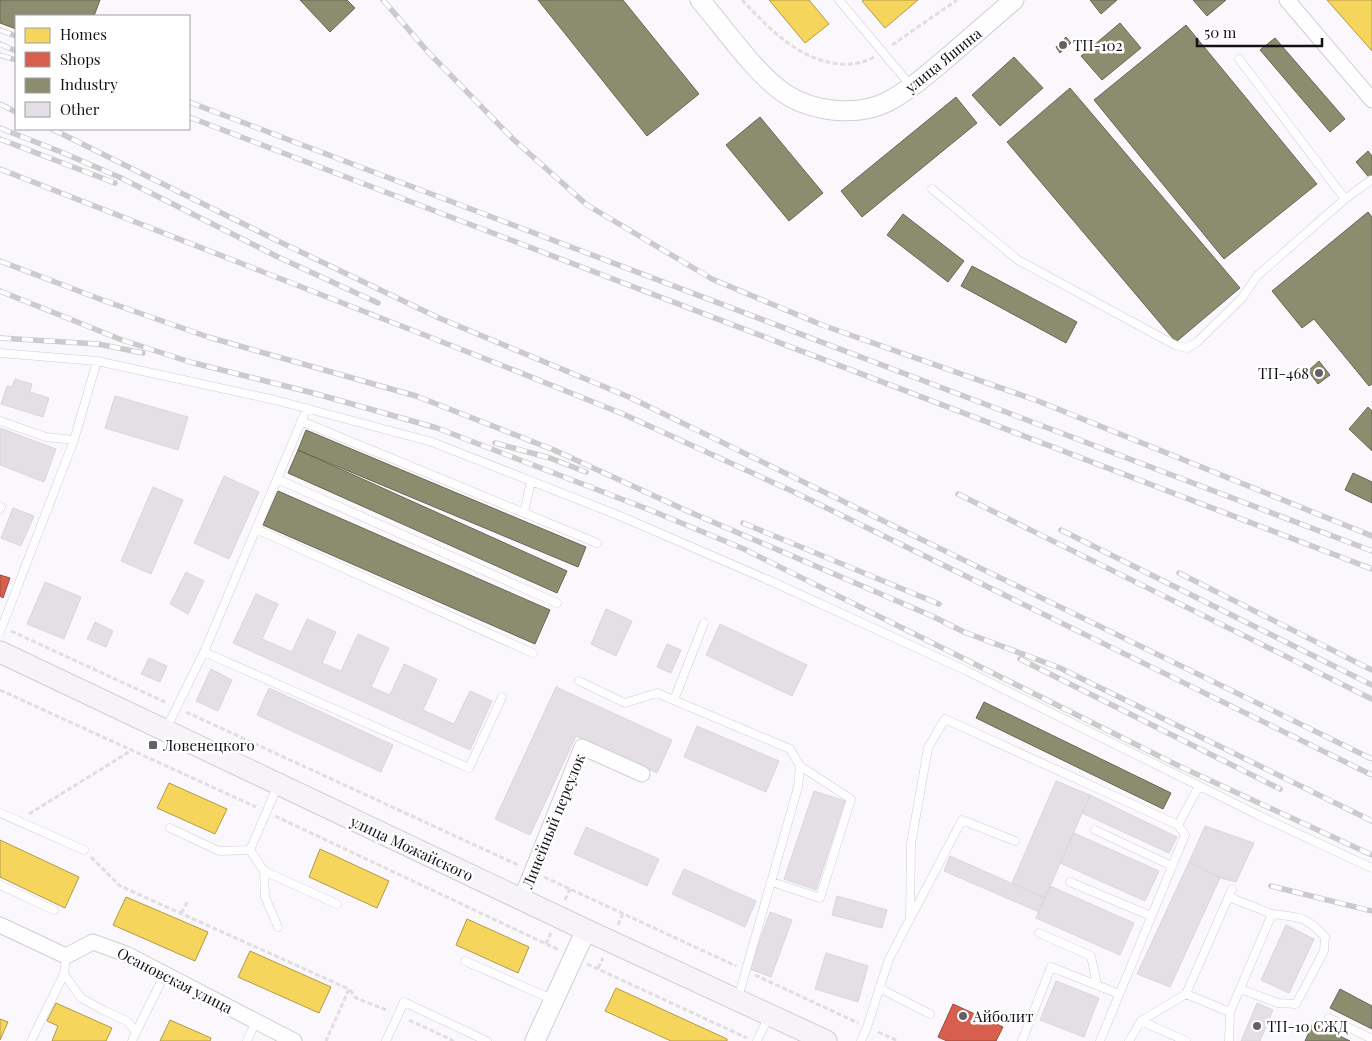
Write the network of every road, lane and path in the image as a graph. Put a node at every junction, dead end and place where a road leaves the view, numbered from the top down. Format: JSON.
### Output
{"nodes":[{"id":1,"x":700,"y":0,"type":"edge"},
{"id":2,"x":742,"y":0,"type":"edge"},
{"id":3,"x":957,"y":0,"type":"edge"},
{"id":4,"x":1014,"y":0,"type":"edge"},
{"id":5,"x":1287,"y":0,"type":"edge"},
{"id":6,"x":841,"y":1,"type":"edge"},
{"id":7,"x":882,"y":52,"type":"junction"},
{"id":8,"x":1239,"y":59,"type":"dead end"},
{"id":9,"x":912,"y":88,"type":"junction"},
{"id":10,"x":1372,"y":100,"type":"edge"},
{"id":11,"x":1371,"y":180,"type":"edge"},
{"id":12,"x":932,"y":189,"type":"dead end"},
{"id":13,"x":1344,"y":199,"type":"junction"},
{"id":14,"x":0,"y":353,"type":"edge"},
{"id":15,"x":96,"y":361,"type":"junction"},
{"id":16,"x":307,"y":408,"type":"junction"},
{"id":17,"x":0,"y":421,"type":"edge"},
{"id":18,"x":301,"y":421,"type":"junction"},
{"id":19,"x":74,"y":440,"type":"junction"},
{"id":20,"x":277,"y":479,"type":"junction"},
{"id":21,"x":531,"y":481,"type":"junction"},
{"id":22,"x":524,"y":513,"type":"junction"},
{"id":23,"x":256,"y":529,"type":"junction"},
{"id":24,"x":597,"y":543,"type":"dead end"},
{"id":25,"x":557,"y":603,"type":"dead end"},
{"id":26,"x":704,"y":623,"type":"dead end"},
{"id":27,"x":1,"y":630,"type":"edge"},
{"id":28,"x":0,"y":652,"type":"edge"},
{"id":29,"x":204,"y":652,"type":"junction"},
{"id":30,"x":533,"y":653,"type":"dead end"},
{"id":31,"x":579,"y":681,"type":"dead end"},
{"id":32,"x":0,"y":690,"type":"edge"},
{"id":33,"x":502,"y":697,"type":"dead end"},
{"id":34,"x":674,"y":700,"type":"junction"},
{"id":35,"x":178,"y":708,"type":"junction"},
{"id":36,"x":165,"y":731,"type":"junction"},
{"id":37,"x":132,"y":750,"type":"junction"},
{"id":38,"x":800,"y":766,"type":"junction"},
{"id":39,"x":642,"y":774,"type":"dead end"},
{"id":40,"x":278,"y":784,"type":"junction"},
{"id":41,"x":1199,"y":786,"type":"junction"},
{"id":42,"x":266,"y":812,"type":"junction"},
{"id":43,"x":0,"y":813,"type":"edge"},
{"id":44,"x":18,"y":821,"type":"junction"},
{"id":45,"x":1178,"y":825,"type":"junction"},
{"id":46,"x":170,"y":828,"type":"dead end"},
{"id":47,"x":1096,"y":830,"type":"dead end"},
{"id":48,"x":1015,"y":841,"type":"dead end"},
{"id":49,"x":84,"y":850,"type":"joint"},
{"id":50,"x":250,"y":850,"type":"junction"},
{"id":51,"x":1172,"y":866,"type":"junction"},
{"id":52,"x":1372,"y":868,"type":"edge"},
{"id":53,"x":264,"y":871,"type":"junction"},
{"id":54,"x":532,"y":871,"type":"junction"},
{"id":55,"x":772,"y":882,"type":"junction"},
{"id":56,"x":1070,"y":882,"type":"dead end"},
{"id":57,"x":0,"y":884,"type":"edge"},
{"id":58,"x":1232,"y":889,"type":"dead end"},
{"id":59,"x":1228,"y":898,"type":"junction"},
{"id":60,"x":521,"y":899,"type":"junction"},
{"id":61,"x":188,"y":901,"type":"dead end"},
{"id":62,"x":337,"y":904,"type":"dead end"},
{"id":63,"x":54,"y":910,"type":"dead end"},
{"id":64,"x":181,"y":913,"type":"junction"},
{"id":65,"x":1272,"y":914,"type":"junction"},
{"id":66,"x":1151,"y":916,"type":"junction"},
{"id":67,"x":910,"y":919,"type":"junction"},
{"id":68,"x":0,"y":925,"type":"edge"},
{"id":69,"x":278,"y":927,"type":"dead end"},
{"id":70,"x":586,"y":930,"type":"junction"},
{"id":71,"x":1039,"y":933,"type":"dead end"},
{"id":72,"x":66,"y":956,"type":"junction"},
{"id":73,"x":573,"y":957,"type":"junction"},
{"id":74,"x":465,"y":961,"type":"dead end"},
{"id":75,"x":747,"y":971,"type":"junction"},
{"id":76,"x":64,"y":974,"type":"junction"},
{"id":77,"x":165,"y":974,"type":"junction"},
{"id":78,"x":1097,"y":985,"type":"junction"},
{"id":79,"x":879,"y":988,"type":"junction"},
{"id":80,"x":1240,"y":989,"type":"junction"},
{"id":81,"x":1119,"y":994,"type":"junction"},
{"id":82,"x":1186,"y":994,"type":"junction"},
{"id":83,"x":554,"y":1000,"type":"junction"},
{"id":84,"x":737,"y":1000,"type":"junction"},
{"id":85,"x":1230,"y":1012,"type":"junction"},
{"id":86,"x":930,"y":1014,"type":"dead end"},
{"id":87,"x":770,"y":1015,"type":"junction"},
{"id":88,"x":1329,"y":1018,"type":"dead end"},
{"id":89,"x":1141,"y":1021,"type":"junction"},
{"id":90,"x":256,"y":1022,"type":"junction"},
{"id":91,"x":867,"y":1027,"type":"junction"},
{"id":92,"x":136,"y":1032,"type":"junction"},
{"id":93,"x":1372,"y":1039,"type":"edge"},
{"id":94,"x":31,"y":1041,"type":"edge"},
{"id":95,"x":132,"y":1041,"type":"edge"},
{"id":96,"x":247,"y":1041,"type":"edge"},
{"id":97,"x":294,"y":1041,"type":"edge"},
{"id":98,"x":326,"y":1041,"type":"edge"},
{"id":99,"x":386,"y":1041,"type":"edge"},
{"id":100,"x":487,"y":1041,"type":"edge"},
{"id":101,"x":535,"y":1041,"type":"edge"},
{"id":102,"x":753,"y":1041,"type":"edge"},
{"id":103,"x":757,"y":1041,"type":"edge"},
{"id":104,"x":826,"y":1041,"type":"edge"},
{"id":105,"x":861,"y":1041,"type":"edge"},
{"id":106,"x":898,"y":1041,"type":"edge"},
{"id":107,"x":1022,"y":1041,"type":"edge"},
{"id":108,"x":1100,"y":1041,"type":"edge"},
{"id":109,"x":1129,"y":1041,"type":"edge"},
{"id":110,"x":1186,"y":1041,"type":"edge"},
{"id":111,"x":1229,"y":1041,"type":"edge"}],
"edges":[{"from":1,"to":9,"type":"street","name":"улица Яшина"},
{"from":2,"to":7,"type":"path"},
{"from":3,"to":7,"type":"path"},
{"from":4,"to":9,"type":"street","name":"улица Яшина"},
{"from":5,"to":10,"type":"street"},
{"from":6,"to":7,"type":"lane"},
{"from":7,"to":9,"type":"lane"},
{"from":8,"to":13,"type":"lane"},
{"from":11,"to":13,"type":"lane"},
{"from":12,"to":13,"type":"lane"},
{"from":14,"to":15,"type":"lane"},
{"from":15,"to":16,"type":"lane"},
{"from":15,"to":19,"type":"lane"},
{"from":16,"to":18,"type":"lane"},
{"from":16,"to":21,"type":"lane"},
{"from":17,"to":19,"type":"lane"},
{"from":18,"to":20,"type":"lane"},
{"from":18,"to":22,"type":"lane"},
{"from":19,"to":27,"type":"lane"},
{"from":20,"to":23,"type":"lane"},
{"from":20,"to":25,"type":"lane"},
{"from":21,"to":22,"type":"lane"},
{"from":21,"to":41,"type":"lane"},
{"from":22,"to":24,"type":"lane"},
{"from":23,"to":29,"type":"lane"},
{"from":23,"to":30,"type":"lane"},
{"from":26,"to":34,"type":"lane"},
{"from":27,"to":35,"type":"path"},
{"from":28,"to":36,"type":"main road","name":"улица Можайского"},
{"from":29,"to":33,"type":"lane"},
{"from":29,"to":35,"type":"lane"},
{"from":31,"to":34,"type":"lane"},
{"from":32,"to":37,"type":"path"},
{"from":34,"to":38,"type":"lane"},
{"from":35,"to":36,"type":"lane"},
{"from":35,"to":54,"type":"path"},
{"from":36,"to":40,"type":"main road","name":"улица Можайского"},
{"from":37,"to":42,"type":"path"},
{"from":37,"to":44,"type":"path"},
{"from":38,"to":55,"type":"lane"},
{"from":38,"to":55,"type":"lane"},
{"from":39,"to":54,"type":"street","name":"Линейный переулок"},
{"from":40,"to":42,"type":"lane"},
{"from":40,"to":60,"type":"main road","name":"улица Можайского"},
{"from":41,"to":45,"type":"lane"},
{"from":41,"to":52,"type":"lane"},
{"from":42,"to":50,"type":"lane"},
{"from":42,"to":73,"type":"path"},
{"from":43,"to":44,"type":"lane"},
{"from":44,"to":49,"type":"lane"},
{"from":45,"to":51,"type":"lane"},
{"from":45,"to":67,"type":"lane"},
{"from":46,"to":50,"type":"lane"},
{"from":47,"to":51,"type":"lane"},
{"from":48,"to":67,"type":"lane"},
{"from":49,"to":64,"type":"path"},
{"from":50,"to":53,"type":"lane"},
{"from":51,"to":66,"type":"lane"},
{"from":53,"to":62,"type":"lane"},
{"from":53,"to":69,"type":"lane"},
{"from":54,"to":60,"type":"street","name":"Линейный переулок"},
{"from":54,"to":75,"type":"path"},
{"from":55,"to":75,"type":"lane"},
{"from":56,"to":66,"type":"lane"},
{"from":57,"to":63,"type":"lane"},
{"from":58,"to":59,"type":"lane"},
{"from":59,"to":65,"type":"lane"},
{"from":59,"to":82,"type":"lane"},
{"from":60,"to":70,"type":"main road","name":"улица Можайского"},
{"from":61,"to":64,"type":"path"},
{"from":64,"to":98,"type":"path"},
{"from":65,"to":80,"type":"lane"},
{"from":65,"to":80,"type":"lane"},
{"from":66,"to":81,"type":"lane"},
{"from":67,"to":79,"type":"lane"},
{"from":68,"to":72,"type":"street"},
{"from":70,"to":73,"type":"street"},
{"from":70,"to":84,"type":"main road","name":"улица Можайского"},
{"from":71,"to":78,"type":"lane"},
{"from":72,"to":76,"type":"lane"},
{"from":72,"to":77,"type":"street","name":"Осановская улица"},
{"from":73,"to":83,"type":"street"},
{"from":73,"to":102,"type":"path"},
{"from":74,"to":83,"type":"lane"},
{"from":75,"to":84,"type":"lane"},
{"from":75,"to":91,"type":"path"},
{"from":76,"to":92,"type":"lane"},
{"from":76,"to":94,"type":"lane"},
{"from":77,"to":90,"type":"street","name":"Осановская улица"},
{"from":77,"to":92,"type":"lane"},
{"from":78,"to":81,"type":"lane"},
{"from":78,"to":107,"type":"lane"},
{"from":79,"to":86,"type":"lane"},
{"from":79,"to":91,"type":"lane"},
{"from":80,"to":85,"type":"lane"},
{"from":81,"to":108,"type":"lane"},
{"from":82,"to":85,"type":"lane"},
{"from":82,"to":89,"type":"lane"},
{"from":83,"to":101,"type":"street"},
{"from":84,"to":87,"type":"main road","name":"улица Можайского"},
{"from":85,"to":111,"type":"lane"},
{"from":87,"to":103,"type":"lane"},
{"from":87,"to":104,"type":"main road","name":"улица Можайского"},
{"from":88,"to":93,"type":"lane"},
{"from":89,"to":109,"type":"lane"},
{"from":89,"to":110,"type":"lane"},
{"from":90,"to":96,"type":"lane"},
{"from":90,"to":97,"type":"street","name":"Осановская улица"},
{"from":91,"to":105,"type":"lane"},
{"from":91,"to":106,"type":"path"},
{"from":92,"to":95,"type":"lane"},
{"from":99,"to":100,"type":"lane"}]}
